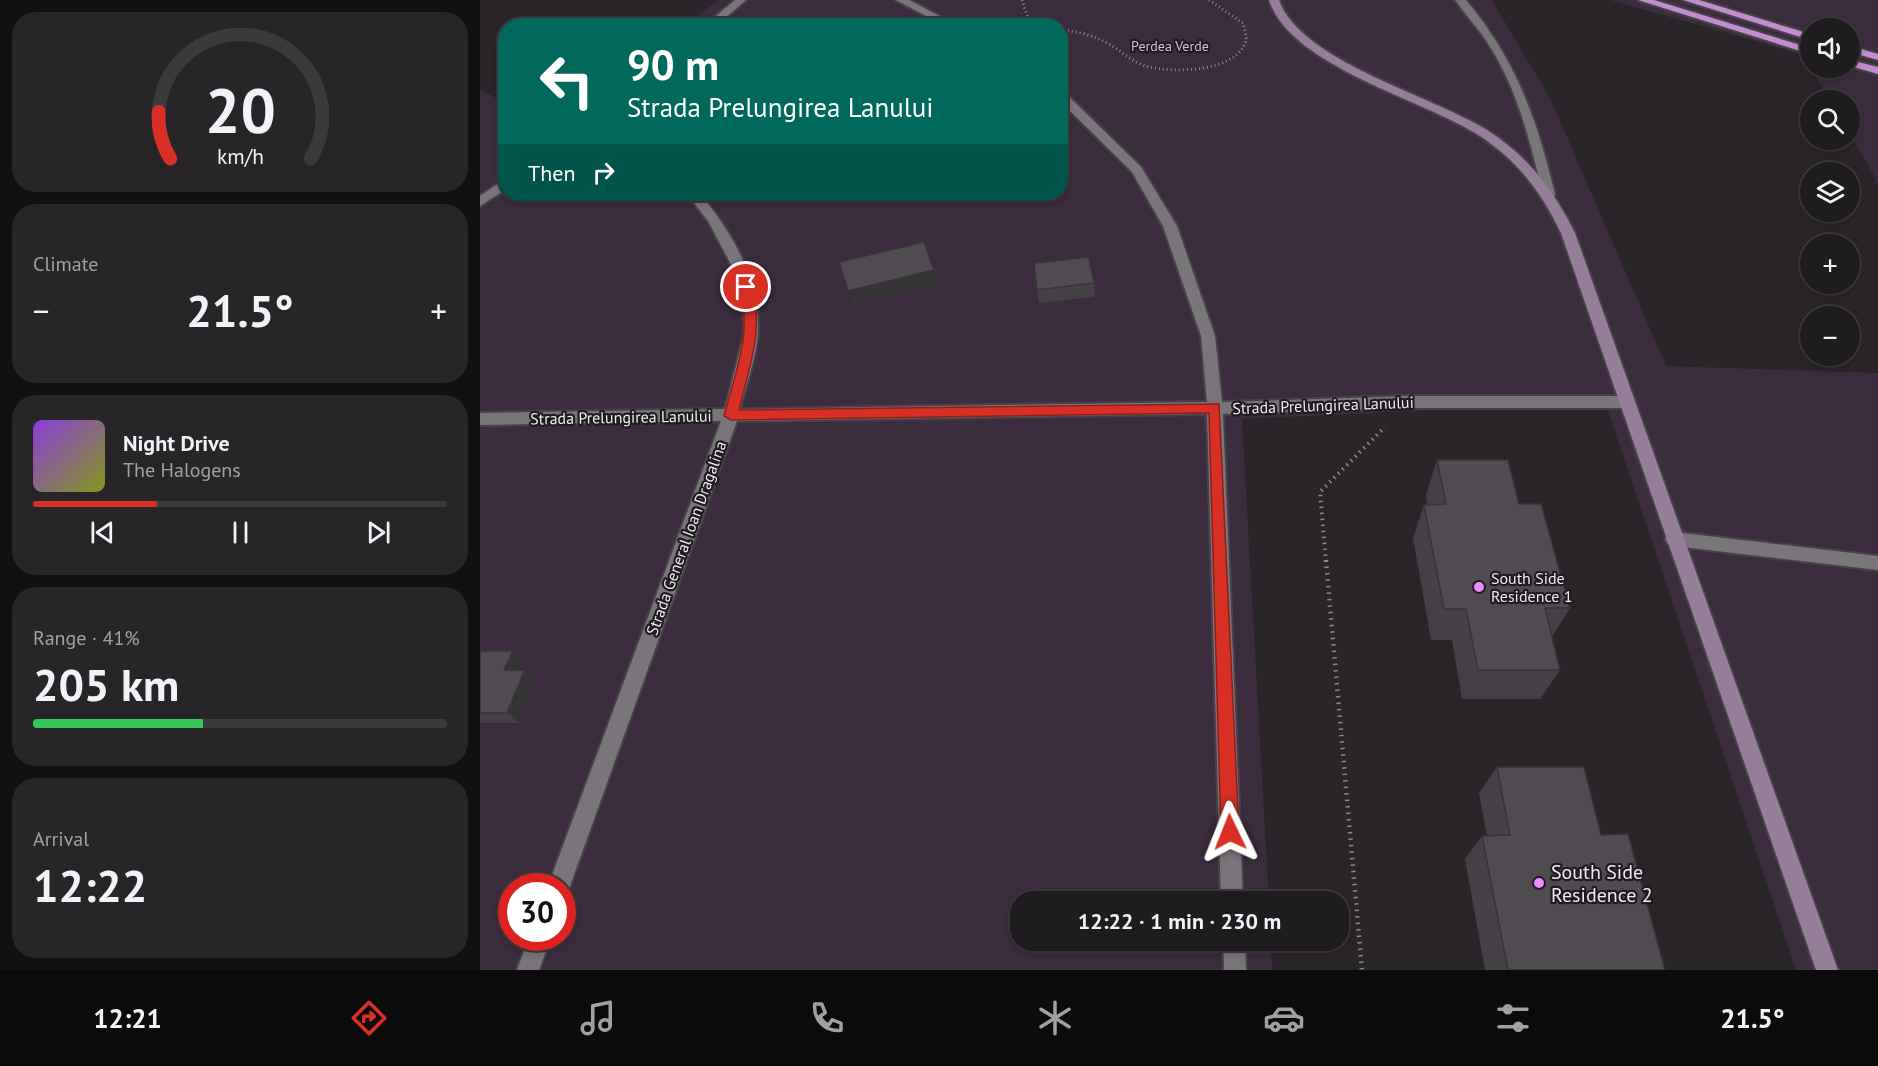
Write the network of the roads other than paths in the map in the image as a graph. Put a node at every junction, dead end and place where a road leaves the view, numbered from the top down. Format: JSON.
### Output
{"nodes":[{"id":1,"x":741,"y":0,"type":"edge"},
{"id":2,"x":901,"y":0,"type":"edge"},
{"id":3,"x":1274,"y":0,"type":"edge"},
{"id":4,"x":1460,"y":0,"type":"edge"},
{"id":5,"x":1642,"y":0,"type":"edge"},
{"id":6,"x":1688,"y":0,"type":"edge"},
{"id":7,"x":718,"y":18,"type":"edge"},
{"id":8,"x":938,"y":18,"type":"edge"},
{"id":9,"x":1800,"y":34,"type":"edge"},
{"id":10,"x":1800,"y":48,"type":"edge"},
{"id":11,"x":1860,"y":52,"type":"edge"},
{"id":12,"x":1878,"y":57,"type":"edge"},
{"id":13,"x":1860,"y":66,"type":"edge"},
{"id":14,"x":1878,"y":71,"type":"edge"},
{"id":15,"x":1068,"y":102,"type":"edge"},
{"id":16,"x":498,"y":188,"type":"edge"},
{"id":17,"x":1549,"y":194,"type":"junction"},
{"id":18,"x":699,"y":201,"type":"edge"},
{"id":19,"x":480,"y":202,"type":"edge"},
{"id":20,"x":1626,"y":402,"type":"junction"},
{"id":21,"x":1215,"y":408,"type":"junction"},
{"id":22,"x":731,"y":416,"type":"junction"},
{"id":23,"x":480,"y":419,"type":"edge"},
{"id":24,"x":1674,"y":539,"type":"junction"},
{"id":25,"x":1878,"y":563,"type":"edge"},
{"id":26,"x":564,"y":873,"type":"edge"},
{"id":27,"x":1232,"y":891,"type":"edge"},
{"id":28,"x":535,"y":951,"type":"edge"},
{"id":29,"x":1234,"y":951,"type":"edge"},
{"id":30,"x":528,"y":970,"type":"edge"},
{"id":31,"x":1235,"y":970,"type":"edge"},
{"id":32,"x":1827,"y":970,"type":"edge"}],
"edges":[{"from":1,"to":7,"type":"street"},
{"from":2,"to":8,"type":"street"},
{"from":3,"to":17,"type":"main road"},
{"from":4,"to":17,"type":"street"},
{"from":5,"to":10,"type":"highway"},
{"from":6,"to":9,"type":"highway"},
{"from":11,"to":12,"type":"highway"},
{"from":13,"to":14,"type":"highway"},
{"from":15,"to":21,"type":"street"},
{"from":16,"to":19,"type":"street"},
{"from":17,"to":20,"type":"main road"},
{"from":18,"to":22,"type":"street","name":"Strada General Ioan Dragalina"},
{"from":20,"to":21,"type":"street","name":"Strada Prelungirea Lanului"},
{"from":20,"to":24,"type":"main road"},
{"from":21,"to":22,"type":"street","name":"Strada Prelungirea Lanului"},
{"from":21,"to":27,"type":"street"},
{"from":22,"to":23,"type":"street","name":"Strada Prelungirea Lanului"},
{"from":22,"to":26,"type":"street","name":"Strada General Ioan Dragalina"},
{"from":24,"to":25,"type":"street"},
{"from":24,"to":32,"type":"main road"},
{"from":28,"to":30,"type":"street"},
{"from":29,"to":31,"type":"street"}]}
